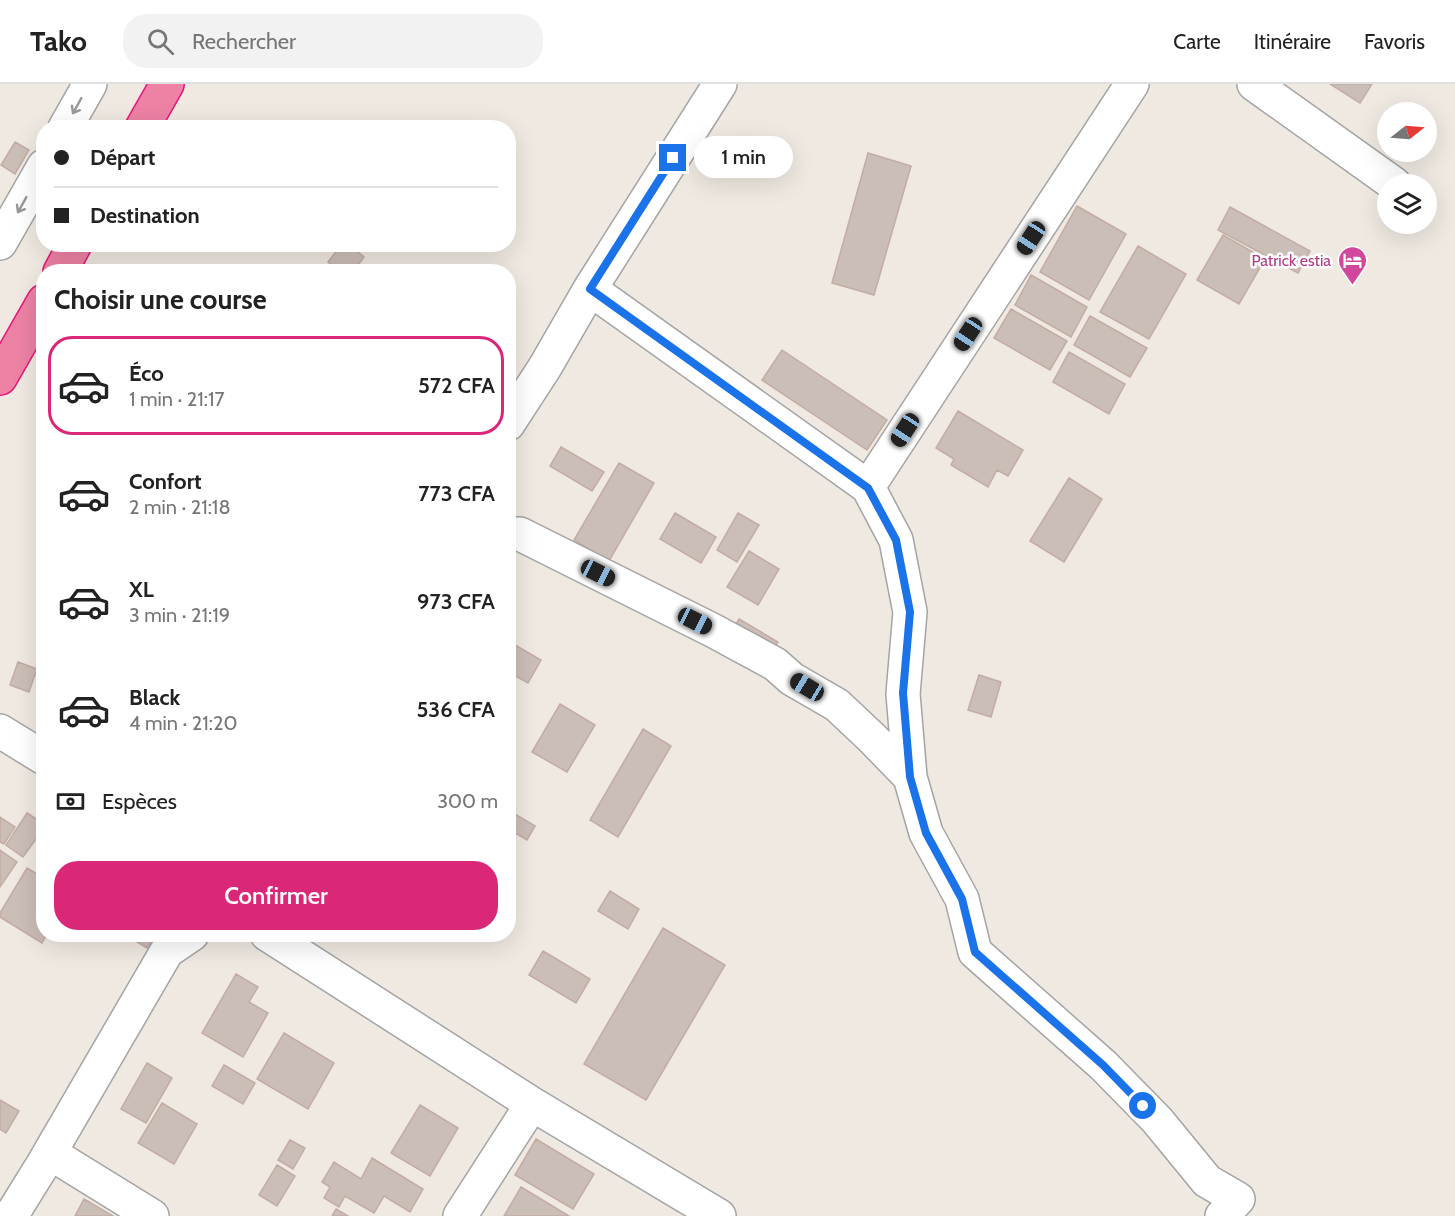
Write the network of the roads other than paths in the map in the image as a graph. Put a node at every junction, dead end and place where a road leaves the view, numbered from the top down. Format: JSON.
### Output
{"nodes":[{"id":1,"x":90,"y":84,"type":"edge"},
{"id":2,"x":167,"y":84,"type":"edge"},
{"id":3,"x":720,"y":84,"type":"edge"},
{"id":4,"x":1132,"y":84,"type":"edge"},
{"id":5,"x":1254,"y":84,"type":"edge"},
{"id":6,"x":70,"y":120,"type":"edge"},
{"id":7,"x":147,"y":120,"type":"edge"},
{"id":8,"x":1380,"y":174,"type":"edge"},
{"id":9,"x":36,"y":180,"type":"edge"},
{"id":10,"x":0,"y":243,"type":"edge"},
{"id":11,"x":590,"y":289,"type":"junction"},
{"id":12,"x":36,"y":315,"type":"edge"},
{"id":13,"x":0,"y":378,"type":"edge"},
{"id":14,"x":516,"y":411,"type":"edge"},
{"id":15,"x":868,"y":488,"type":"junction"},
{"id":16,"x":516,"y":534,"type":"edge"},
{"id":17,"x":0,"y":731,"type":"edge"},
{"id":18,"x":36,"y":753,"type":"edge"},
{"id":19,"x":910,"y":777,"type":"junction"},
{"id":20,"x":180,"y":942,"type":"edge"},
{"id":21,"x":279,"y":942,"type":"edge"},
{"id":22,"x":532,"y":1104,"type":"junction"},
{"id":23,"x":50,"y":1153,"type":"junction"},
{"id":24,"x":11,"y":1216,"type":"edge"},
{"id":25,"x":152,"y":1216,"type":"edge"},
{"id":26,"x":460,"y":1216,"type":"edge"},
{"id":27,"x":719,"y":1216,"type":"edge"},
{"id":28,"x":1222,"y":1216,"type":"edge"}],
"edges":[{"from":1,"to":6,"type":"street","one_way":true},
{"from":2,"to":7,"type":"highway"},
{"from":3,"to":11,"type":"street"},
{"from":4,"to":15,"type":"street"},
{"from":5,"to":8,"type":"street"},
{"from":9,"to":10,"type":"street","one_way":true},
{"from":11,"to":14,"type":"street"},
{"from":11,"to":15,"type":"street"},
{"from":12,"to":13,"type":"highway"},
{"from":15,"to":19,"type":"street"},
{"from":16,"to":19,"type":"street"},
{"from":17,"to":18,"type":"street"},
{"from":19,"to":28,"type":"street"},
{"from":20,"to":23,"type":"street"},
{"from":21,"to":22,"type":"street"},
{"from":22,"to":26,"type":"street"},
{"from":22,"to":27,"type":"street"},
{"from":23,"to":24,"type":"street"},
{"from":23,"to":25,"type":"street"}]}
